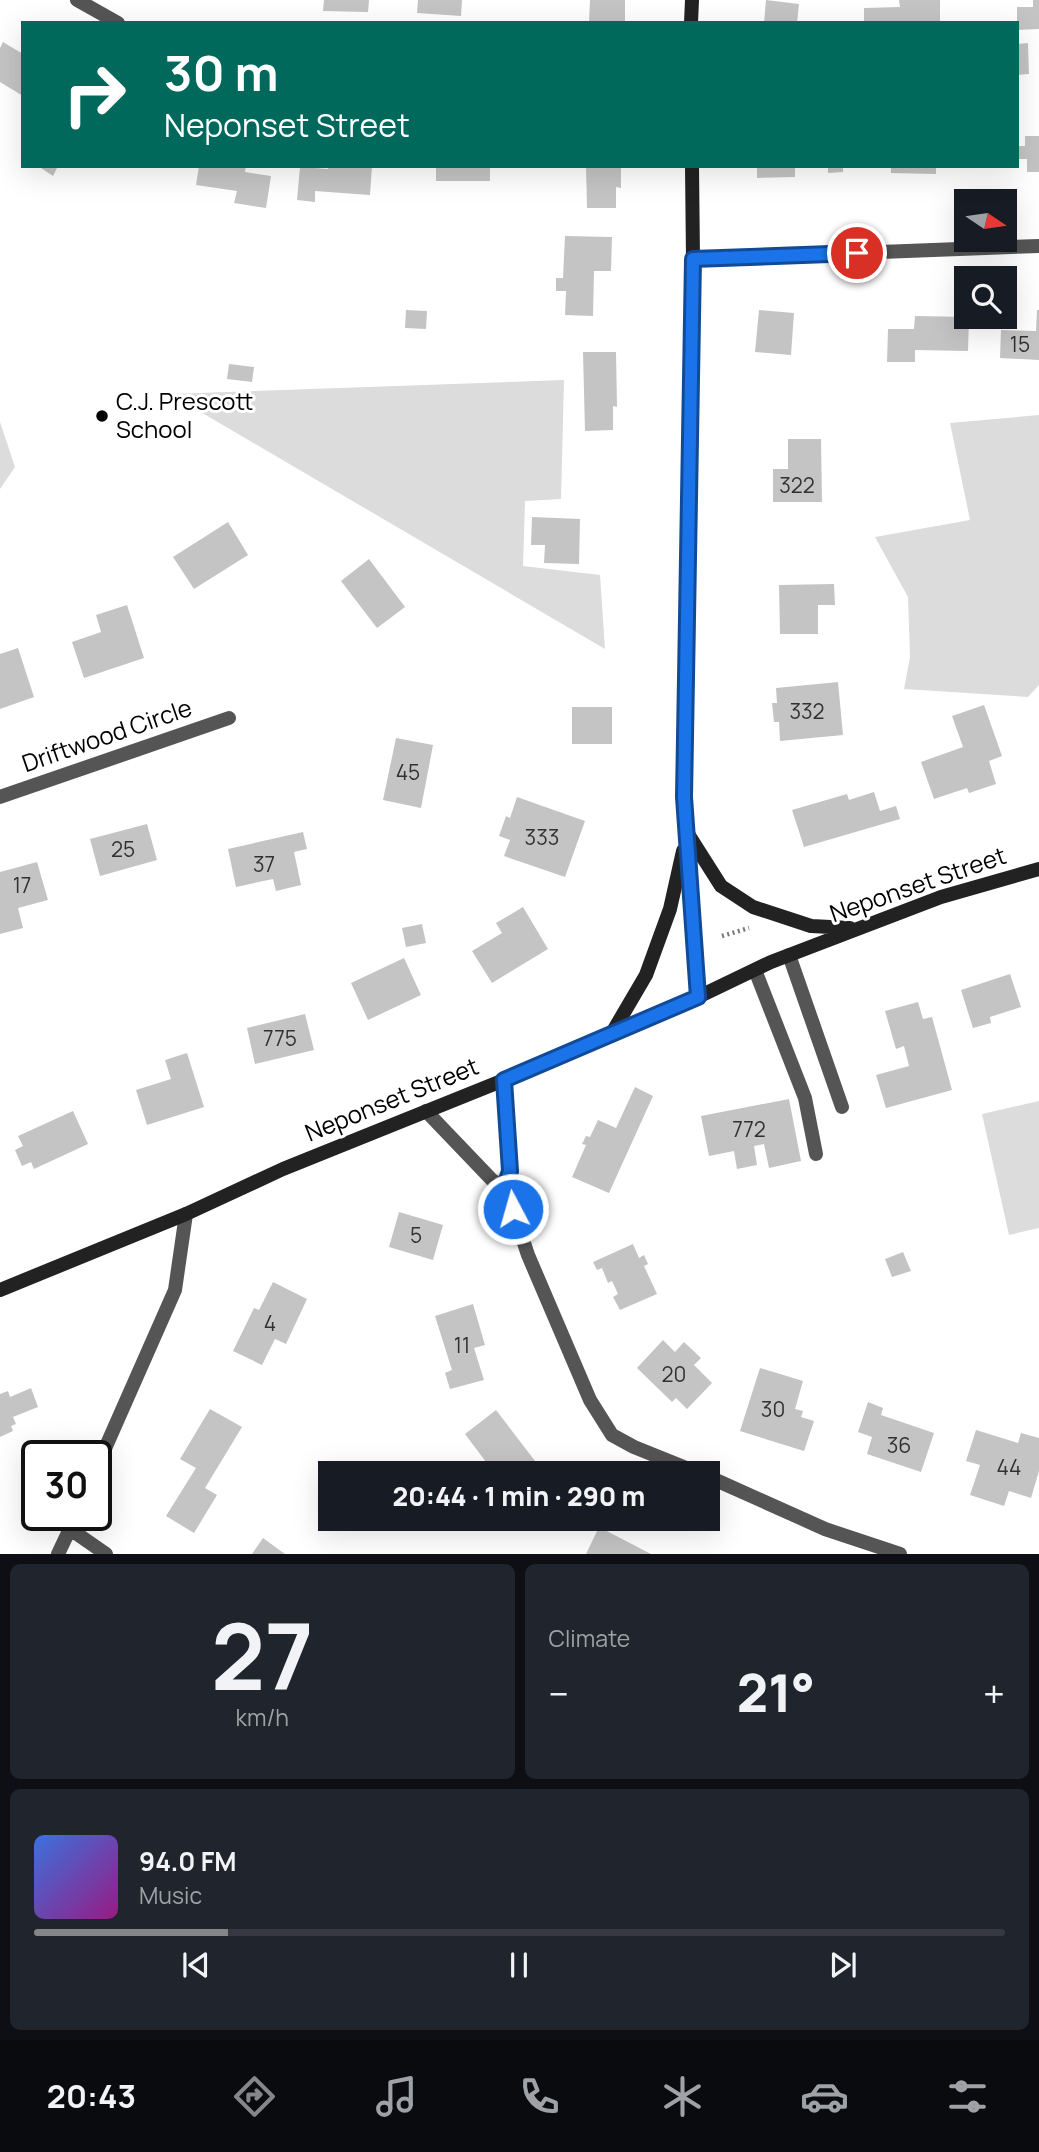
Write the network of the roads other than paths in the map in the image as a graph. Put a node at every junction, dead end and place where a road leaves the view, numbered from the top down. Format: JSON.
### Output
{"nodes":[{"id":1,"x":77,"y":0,"type":"edge"},
{"id":2,"x":692,"y":0,"type":"edge"},
{"id":3,"x":114,"y":21,"type":"edge"},
{"id":4,"x":691,"y":21,"type":"edge"},
{"id":5,"x":692,"y":168,"type":"edge"},
{"id":6,"x":1039,"y":246,"type":"edge"},
{"id":7,"x":693,"y":259,"type":"junction"},
{"id":8,"x":229,"y":718,"type":"dead end"},
{"id":9,"x":0,"y":797,"type":"edge"},
{"id":10,"x":687,"y":832,"type":"junction"},
{"id":11,"x":1039,"y":869,"type":"edge"},
{"id":12,"x":858,"y":929,"type":"junction"},
{"id":13,"x":789,"y":955,"type":"junction"},
{"id":14,"x":755,"y":970,"type":"junction"},
{"id":15,"x":698,"y":997,"type":"junction"},
{"id":16,"x":612,"y":1033,"type":"junction"},
{"id":17,"x":504,"y":1080,"type":"junction"},
{"id":18,"x":842,"y":1107,"type":"dead end"},
{"id":19,"x":426,"y":1111,"type":"junction"},
{"id":20,"x":817,"y":1154,"type":"dead end"},
{"id":21,"x":505,"y":1186,"type":"junction"},
{"id":22,"x":186,"y":1214,"type":"junction"},
{"id":23,"x":0,"y":1290,"type":"edge"},
{"id":24,"x":109,"y":1440,"type":"edge"},
{"id":25,"x":669,"y":1461,"type":"edge"},
{"id":26,"x":720,"y":1482,"type":"edge"},
{"id":27,"x":69,"y":1531,"type":"edge"},
{"id":28,"x":83,"y":1531,"type":"edge"},
{"id":29,"x":58,"y":1553,"type":"edge"},
{"id":30,"x":106,"y":1553,"type":"edge"},
{"id":31,"x":900,"y":1553,"type":"edge"}],
"edges":[{"from":1,"to":3,"type":"street"},
{"from":2,"to":4,"type":"main road"},
{"from":5,"to":7,"type":"main road"},
{"from":6,"to":7,"type":"street"},
{"from":7,"to":10,"type":"main road"},
{"from":8,"to":9,"type":"street","name":"Driftwood Circle"},
{"from":10,"to":12,"type":"main road"},
{"from":10,"to":15,"type":"main road"},
{"from":10,"to":16,"type":"main road"},
{"from":11,"to":12,"type":"main road","name":"Neponset Street"},
{"from":12,"to":13,"type":"main road","name":"Neponset Street"},
{"from":13,"to":14,"type":"main road","name":"Neponset Street"},
{"from":13,"to":18,"type":"street"},
{"from":14,"to":15,"type":"main road","name":"Neponset Street"},
{"from":14,"to":20,"type":"street"},
{"from":15,"to":16,"type":"main road","name":"Neponset Street"},
{"from":16,"to":17,"type":"main road","name":"Neponset Street"},
{"from":17,"to":19,"type":"main road","name":"Neponset Street"},
{"from":17,"to":21,"type":"street"},
{"from":19,"to":21,"type":"street"},
{"from":19,"to":22,"type":"main road","name":"Neponset Street"},
{"from":21,"to":25,"type":"street"},
{"from":22,"to":23,"type":"main road","name":"Neponset Street"},
{"from":22,"to":24,"type":"street"},
{"from":26,"to":31,"type":"street"},
{"from":27,"to":29,"type":"street"},
{"from":28,"to":30,"type":"street"}]}
